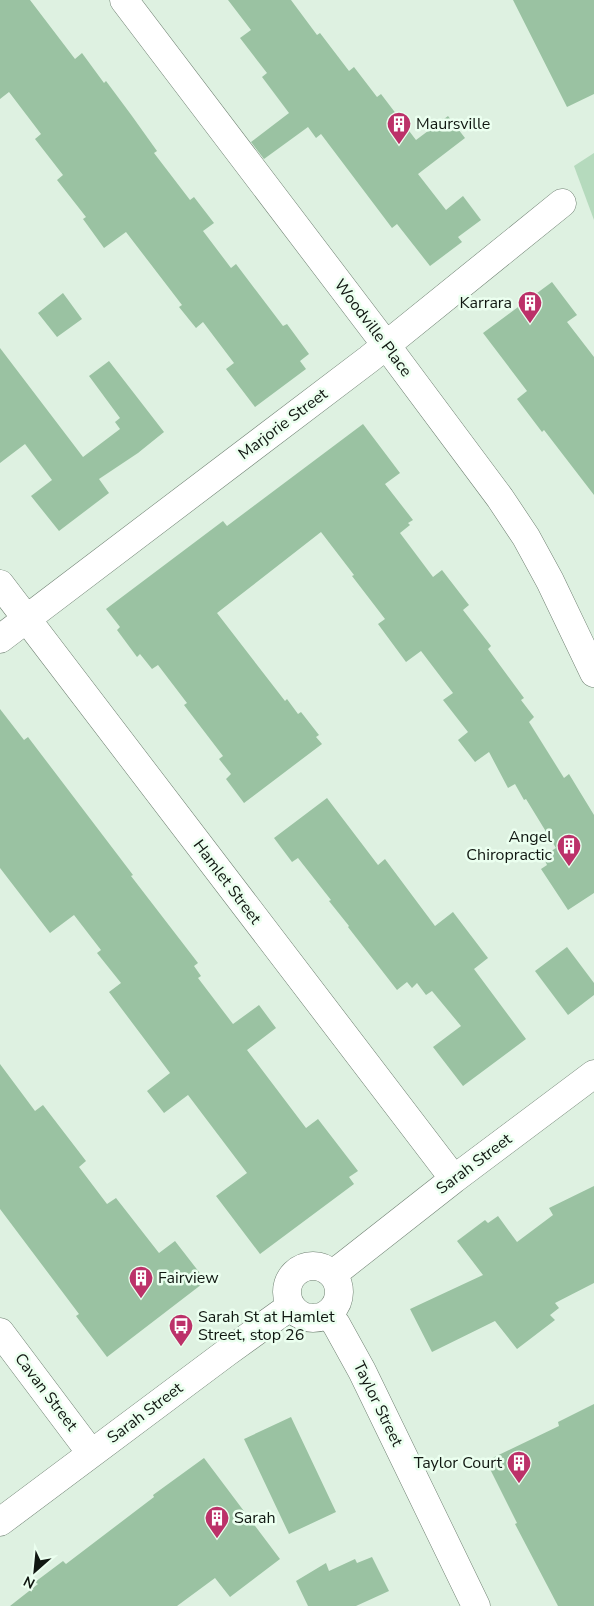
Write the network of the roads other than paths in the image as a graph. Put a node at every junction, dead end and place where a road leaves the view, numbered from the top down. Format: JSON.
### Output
{"nodes":[{"id":1,"x":124,"y":0,"type":"edge"},
{"id":2,"x":562,"y":202,"type":"dead end"},
{"id":3,"x":386,"y":345,"type":"junction"},
{"id":4,"x":0,"y":584,"type":"edge"},
{"id":5,"x":26,"y":618,"type":"junction"},
{"id":6,"x":0,"y":639,"type":"edge"},
{"id":7,"x":594,"y":673,"type":"edge"},
{"id":8,"x":594,"y":1074,"type":"edge"},
{"id":9,"x":454,"y":1179,"type":"junction"},
{"id":10,"x":332,"y":1274,"type":"junction"},
{"id":11,"x":291,"y":1306,"type":"junction"},
{"id":12,"x":327,"y":1314,"type":"junction"},
{"id":13,"x":0,"y":1332,"type":"edge"},
{"id":14,"x":91,"y":1453,"type":"junction"},
{"id":15,"x":0,"y":1522,"type":"edge"},
{"id":16,"x":476,"y":1606,"type":"edge"}],
"edges":[{"from":1,"to":3,"type":"street","name":"Woodville Place"},
{"from":2,"to":3,"type":"street","name":"Marjorie Street"},
{"from":3,"to":5,"type":"street","name":"Marjorie Street"},
{"from":3,"to":7,"type":"street","name":"Woodville Place"},
{"from":4,"to":5,"type":"street","name":"Hamlet Street"},
{"from":5,"to":6,"type":"street","name":"Marjorie Street"},
{"from":5,"to":9,"type":"street","name":"Hamlet Street"},
{"from":8,"to":9,"type":"street","name":"Sarah Street"},
{"from":9,"to":10,"type":"street","name":"Sarah Street"},
{"from":10,"to":11,"type":"street"},
{"from":10,"to":12,"type":"street"},
{"from":11,"to":12,"type":"street"},
{"from":11,"to":14,"type":"street","name":"Sarah Street"},
{"from":12,"to":16,"type":"street","name":"Taylor Street"},
{"from":13,"to":14,"type":"street","name":"Cavan Street"},
{"from":14,"to":15,"type":"street","name":"Sarah Street"}]}
